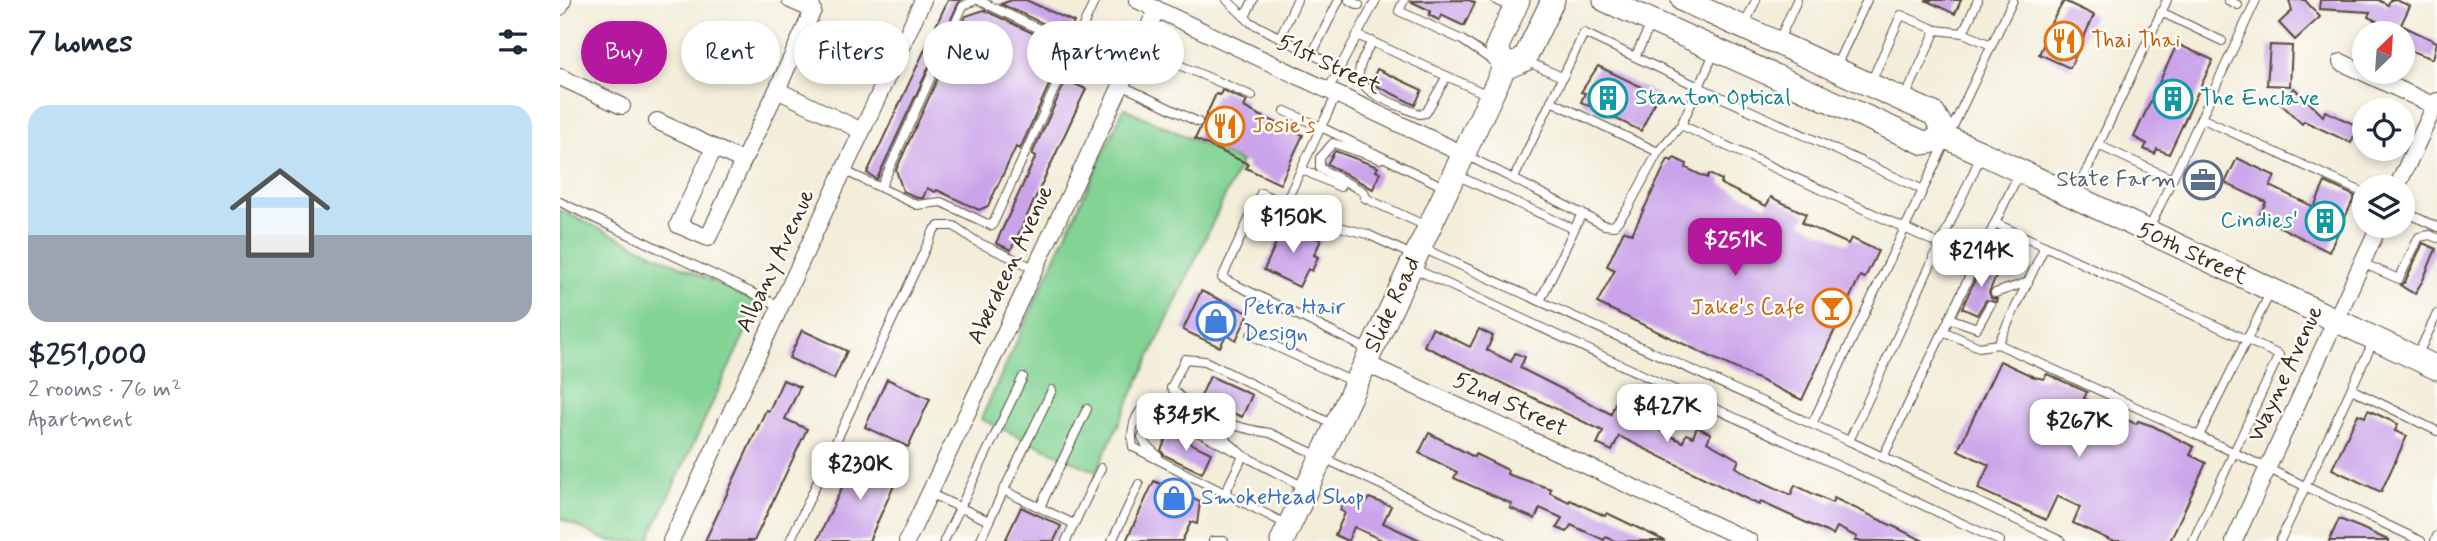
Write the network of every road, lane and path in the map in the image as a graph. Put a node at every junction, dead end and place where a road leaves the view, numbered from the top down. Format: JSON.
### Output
{"nodes":[{"id":1,"x":563,"y":0,"type":"edge"},
{"id":2,"x":790,"y":0,"type":"edge"},
{"id":3,"x":923,"y":0,"type":"edge"},
{"id":4,"x":977,"y":0,"type":"edge"},
{"id":5,"x":1095,"y":0,"type":"edge"},
{"id":6,"x":1137,"y":0,"type":"edge"},
{"id":7,"x":1227,"y":0,"type":"edge"},
{"id":8,"x":1253,"y":0,"type":"edge"},
{"id":9,"x":1297,"y":0,"type":"edge"},
{"id":10,"x":1339,"y":0,"type":"edge"},
{"id":11,"x":1349,"y":0,"type":"edge"},
{"id":12,"x":1376,"y":0,"type":"edge"},
{"id":13,"x":1404,"y":0,"type":"edge"},
{"id":14,"x":1553,"y":0,"type":"edge"},
{"id":15,"x":1605,"y":0,"type":"edge"},
{"id":16,"x":1683,"y":0,"type":"edge"},
{"id":17,"x":1756,"y":0,"type":"edge"},
{"id":18,"x":1797,"y":0,"type":"edge"},
{"id":19,"x":1867,"y":0,"type":"edge"},
{"id":20,"x":1979,"y":0,"type":"edge"},
{"id":21,"x":2013,"y":0,"type":"edge"},
{"id":22,"x":2167,"y":0,"type":"edge"},
{"id":23,"x":2228,"y":0,"type":"edge"},
{"id":24,"x":2256,"y":0,"type":"edge"},
{"id":25,"x":1509,"y":3,"type":"edge"},
{"id":26,"x":811,"y":5,"type":"edge"},
{"id":27,"x":1359,"y":5,"type":"dead end"},
{"id":28,"x":2238,"y":5,"type":"dead end"},
{"id":29,"x":560,"y":7,"type":"edge"},
{"id":30,"x":1157,"y":9,"type":"junction"},
{"id":31,"x":2161,"y":12,"type":"junction"},
{"id":32,"x":1245,"y":17,"type":"junction"},
{"id":33,"x":1085,"y":21,"type":"edge"},
{"id":34,"x":1151,"y":21,"type":"edge"},
{"id":35,"x":1652,"y":22,"type":"junction"},
{"id":36,"x":1027,"y":23,"type":"edge"},
{"id":37,"x":1744,"y":27,"type":"junction"},
{"id":38,"x":1936,"y":30,"type":"junction"},
{"id":39,"x":1963,"y":33,"type":"junction"},
{"id":40,"x":1357,"y":35,"type":"junction"},
{"id":41,"x":1280,"y":37,"type":"junction"},
{"id":42,"x":1371,"y":41,"type":"junction"},
{"id":43,"x":2222,"y":41,"type":"dead end"},
{"id":44,"x":1778,"y":43,"type":"junction"},
{"id":45,"x":1991,"y":45,"type":"junction"},
{"id":46,"x":1716,"y":51,"type":"junction"},
{"id":47,"x":1312,"y":54,"type":"junction"},
{"id":48,"x":1635,"y":57,"type":"junction"},
{"id":49,"x":2341,"y":62,"type":"dead end"},
{"id":50,"x":1514,"y":64,"type":"junction"},
{"id":51,"x":1184,"y":67,"type":"edge"},
{"id":52,"x":1339,"y":68,"type":"junction"},
{"id":53,"x":1835,"y":69,"type":"junction"},
{"id":54,"x":1447,"y":76,"type":"junction"},
{"id":55,"x":560,"y":77,"type":"edge"},
{"id":56,"x":1562,"y":77,"type":"junction"},
{"id":57,"x":1056,"y":84,"type":"edge"},
{"id":58,"x":1122,"y":84,"type":"edge"},
{"id":59,"x":1135,"y":84,"type":"edge"},
{"id":60,"x":1870,"y":85,"type":"junction"},
{"id":61,"x":1699,"y":87,"type":"junction"},
{"id":62,"x":777,"y":90,"type":"junction"},
{"id":63,"x":1332,"y":92,"type":"junction"},
{"id":64,"x":1252,"y":96,"type":"dead end"},
{"id":65,"x":1490,"y":96,"type":"junction"},
{"id":66,"x":1905,"y":100,"type":"junction"},
{"id":67,"x":1551,"y":101,"type":"junction"},
{"id":68,"x":2436,"y":105,"type":"edge"},
{"id":69,"x":622,"y":106,"type":"dead end"},
{"id":70,"x":1285,"y":111,"type":"dead end"},
{"id":71,"x":2201,"y":118,"type":"junction"},
{"id":72,"x":657,"y":121,"type":"dead end"},
{"id":73,"x":1198,"y":122,"type":"dead end"},
{"id":74,"x":1681,"y":125,"type":"junction"},
{"id":75,"x":1321,"y":127,"type":"junction"},
{"id":76,"x":862,"y":131,"type":"junction"},
{"id":77,"x":1948,"y":138,"type":"junction"},
{"id":78,"x":2098,"y":145,"type":"junction"},
{"id":79,"x":714,"y":148,"type":"junction"},
{"id":80,"x":1658,"y":152,"type":"junction"},
{"id":81,"x":1982,"y":153,"type":"junction"},
{"id":82,"x":1387,"y":159,"type":"junction"},
{"id":83,"x":743,"y":161,"type":"junction"},
{"id":84,"x":1301,"y":169,"type":"junction"},
{"id":85,"x":843,"y":170,"type":"junction"},
{"id":86,"x":1454,"y":172,"type":"junction"},
{"id":87,"x":2020,"y":172,"type":"junction"},
{"id":88,"x":2403,"y":175,"type":"edge"},
{"id":89,"x":1514,"y":178,"type":"junction"},
{"id":90,"x":2172,"y":179,"type":"junction"},
{"id":91,"x":880,"y":187,"type":"junction"},
{"id":92,"x":2352,"y":187,"type":"edge"},
{"id":93,"x":1921,"y":188,"type":"junction"},
{"id":94,"x":2073,"y":198,"type":"junction"},
{"id":95,"x":1367,"y":199,"type":"junction"},
{"id":96,"x":560,"y":202,"type":"edge"},
{"id":97,"x":1285,"y":204,"type":"junction"},
{"id":98,"x":1582,"y":214,"type":"junction"},
{"id":99,"x":2415,"y":217,"type":"edge"},
{"id":100,"x":1995,"y":223,"type":"junction"},
{"id":101,"x":2437,"y":227,"type":"edge"},
{"id":102,"x":1903,"y":228,"type":"junction"},
{"id":103,"x":1574,"y":229,"type":"junction"},
{"id":104,"x":2147,"y":233,"type":"junction"},
{"id":105,"x":2373,"y":238,"type":"edge"},
{"id":106,"x":2437,"y":238,"type":"edge"},
{"id":107,"x":1939,"y":244,"type":"junction"},
{"id":108,"x":2045,"y":246,"type":"junction"},
{"id":109,"x":1418,"y":249,"type":"junction"},
{"id":110,"x":1933,"y":257,"type":"junction"},
{"id":111,"x":2362,"y":263,"type":"junction"},
{"id":112,"x":1034,"y":268,"type":"junction"},
{"id":113,"x":1970,"y":274,"type":"junction"},
{"id":114,"x":2028,"y":282,"type":"junction"},
{"id":115,"x":2271,"y":291,"type":"junction"},
{"id":116,"x":1995,"y":293,"type":"dead end"},
{"id":117,"x":1540,"y":302,"type":"junction"},
{"id":118,"x":1990,"y":305,"type":"dead end"},
{"id":119,"x":780,"y":306,"type":"junction"},
{"id":120,"x":2437,"y":314,"type":"edge"},
{"id":121,"x":1949,"y":318,"type":"junction"},
{"id":122,"x":2335,"y":321,"type":"junction"},
{"id":123,"x":1943,"y":331,"type":"junction"},
{"id":124,"x":1251,"y":335,"type":"dead end"},
{"id":125,"x":2246,"y":339,"type":"junction"},
{"id":126,"x":2375,"y":339,"type":"junction"},
{"id":127,"x":1998,"y":344,"type":"junction"},
{"id":128,"x":1368,"y":357,"type":"junction"},
{"id":129,"x":2427,"y":363,"type":"edge"},
{"id":130,"x":1023,"y":377,"type":"dead end"},
{"id":131,"x":1356,"y":384,"type":"junction"},
{"id":132,"x":2351,"y":389,"type":"junction"},
{"id":133,"x":1052,"y":390,"type":"dead end"},
{"id":134,"x":1087,"y":409,"type":"dead end"},
{"id":135,"x":1812,"y":424,"type":"junction"},
{"id":136,"x":1336,"y":426,"type":"junction"},
{"id":137,"x":2437,"y":431,"type":"edge"},
{"id":138,"x":2199,"y":436,"type":"junction"},
{"id":139,"x":1849,"y":441,"type":"junction"},
{"id":140,"x":2234,"y":452,"type":"junction"},
{"id":141,"x":1243,"y":456,"type":"junction"},
{"id":142,"x":1322,"y":457,"type":"junction"},
{"id":143,"x":1883,"y":457,"type":"junction"},
{"id":144,"x":1101,"y":468,"type":"dead end"},
{"id":145,"x":2267,"y":468,"type":"junction"},
{"id":146,"x":1139,"y":484,"type":"dead end"},
{"id":147,"x":1211,"y":486,"type":"junction"},
{"id":148,"x":2306,"y":486,"type":"junction"},
{"id":149,"x":1307,"y":489,"type":"junction"},
{"id":150,"x":1003,"y":490,"type":"junction"},
{"id":151,"x":929,"y":493,"type":"junction"},
{"id":152,"x":1225,"y":493,"type":"junction"},
{"id":153,"x":960,"y":507,"type":"junction"},
{"id":154,"x":1040,"y":508,"type":"junction"},
{"id":155,"x":989,"y":521,"type":"junction"},
{"id":156,"x":1074,"y":524,"type":"junction"},
{"id":157,"x":1286,"y":533,"type":"edge"},
{"id":158,"x":1067,"y":539,"type":"edge"},
{"id":159,"x":671,"y":541,"type":"edge"},
{"id":160,"x":790,"y":541,"type":"edge"},
{"id":161,"x":907,"y":541,"type":"edge"},
{"id":162,"x":944,"y":541,"type":"edge"},
{"id":163,"x":979,"y":541,"type":"edge"},
{"id":164,"x":1077,"y":541,"type":"edge"},
{"id":165,"x":1112,"y":541,"type":"edge"},
{"id":166,"x":1213,"y":541,"type":"edge"},
{"id":167,"x":1224,"y":541,"type":"edge"},
{"id":168,"x":1502,"y":541,"type":"edge"},
{"id":169,"x":1749,"y":541,"type":"edge"},
{"id":170,"x":2000,"y":541,"type":"edge"},
{"id":171,"x":2062,"y":541,"type":"edge"},
{"id":172,"x":2193,"y":541,"type":"edge"},
{"id":173,"x":2234,"y":541,"type":"edge"},
{"id":174,"x":2280,"y":541,"type":"edge"},
{"id":175,"x":2421,"y":541,"type":"edge"}],
"edges":[{"from":1,"to":29,"type":"street"},
{"from":2,"to":26,"type":"street"},
{"from":3,"to":76,"type":"street","name":"Albany Avenue"},
{"from":4,"to":36,"type":"lane"},
{"from":4,"to":91,"type":"lane"},
{"from":5,"to":33,"type":"lane"},
{"from":6,"to":30,"type":"street","name":"51st Street"},
{"from":7,"to":32,"type":"lane"},
{"from":8,"to":32,"type":"lane"},
{"from":9,"to":41,"type":"lane"},
{"from":10,"to":47,"type":"lane"},
{"from":11,"to":27,"type":"lane"},
{"from":12,"to":40,"type":"lane"},
{"from":13,"to":50,"type":"lane"},
{"from":14,"to":50,"type":"main road","name":"Slide Road"},
{"from":15,"to":35,"type":"main road","name":"50th Street"},
{"from":16,"to":37,"type":"main road","name":"50th Street"},
{"from":17,"to":37,"type":"lane"},
{"from":18,"to":44,"type":"lane"},
{"from":19,"to":53,"type":"lane"},
{"from":20,"to":39,"type":"lane"},
{"from":21,"to":45,"type":"lane"},
{"from":22,"to":31,"type":"lane"},
{"from":23,"to":28,"type":"lane"},
{"from":24,"to":71,"type":"lane"},
{"from":25,"to":50,"type":"main road","name":"Slide Road"},
{"from":26,"to":62,"type":"street"},
{"from":30,"to":34,"type":"street","name":"Aberdeen Avenue"},
{"from":30,"to":63,"type":"street","name":"51st Street"},
{"from":31,"to":43,"type":"lane"},
{"from":31,"to":78,"type":"lane"},
{"from":32,"to":41,"type":"lane"},
{"from":35,"to":46,"type":"main road","name":"50th Street"},
{"from":35,"to":48,"type":"lane"},
{"from":37,"to":44,"type":"main road","name":"50th Street"},
{"from":38,"to":39,"type":"lane"},
{"from":38,"to":60,"type":"lane"},
{"from":38,"to":66,"type":"lane"},
{"from":39,"to":45,"type":"lane"},
{"from":40,"to":42,"type":"lane"},
{"from":40,"to":52,"type":"lane"},
{"from":41,"to":47,"type":"lane"},
{"from":42,"to":54,"type":"lane"},
{"from":42,"to":54,"type":"lane"},
{"from":44,"to":53,"type":"main road","name":"50th Street"},
{"from":45,"to":77,"type":"lane"},
{"from":46,"to":61,"type":"lane"},
{"from":46,"to":77,"type":"main road","name":"50th Street"},
{"from":47,"to":52,"type":"lane"},
{"from":48,"to":56,"type":"lane"},
{"from":48,"to":61,"type":"lane"},
{"from":49,"to":68,"type":"street"},
{"from":50,"to":56,"type":"lane"},
{"from":50,"to":65,"type":"main road","name":"Slide Road"},
{"from":51,"to":64,"type":"lane"},
{"from":52,"to":63,"type":"lane"},
{"from":53,"to":60,"type":"main road","name":"50th Street"},
{"from":54,"to":65,"type":"lane"},
{"from":55,"to":69,"type":"street"},
{"from":56,"to":67,"type":"lane"},
{"from":57,"to":91,"type":"lane"},
{"from":58,"to":112,"type":"street","name":"Aberdeen Avenue"},
{"from":59,"to":73,"type":"lane"},
{"from":60,"to":66,"type":"main road","name":"50th Street"},
{"from":61,"to":74,"type":"lane"},
{"from":61,"to":93,"type":"lane"},
{"from":62,"to":76,"type":"street"},
{"from":62,"to":83,"type":"street"},
{"from":63,"to":75,"type":"lane"},
{"from":63,"to":86,"type":"street","name":"51st Street"},
{"from":65,"to":86,"type":"main road","name":"Slide Road"},
{"from":66,"to":77,"type":"main road","name":"50th Street"},
{"from":67,"to":80,"type":"lane"},
{"from":67,"to":89,"type":"lane"},
{"from":68,"to":88,"type":"street"},
{"from":70,"to":75,"type":"lane"},
{"from":71,"to":90,"type":"lane"},
{"from":71,"to":92,"type":"lane"},
{"from":72,"to":79,"type":"street"},
{"from":74,"to":80,"type":"lane"},
{"from":74,"to":102,"type":"lane"},
{"from":75,"to":82,"type":"lane"},
{"from":75,"to":84,"type":"lane"},
{"from":76,"to":85,"type":"street","name":"Albany Avenue"},
{"from":77,"to":81,"type":"main road","name":"50th Street"},
{"from":77,"to":93,"type":"lane"},
{"from":78,"to":90,"type":"lane"},
{"from":78,"to":94,"type":"lane"},
{"from":79,"to":83,"type":"street"},
{"from":79,"to":83,"type":"street"},
{"from":80,"to":98,"type":"lane"},
{"from":81,"to":87,"type":"main road","name":"50th Street"},
{"from":81,"to":107,"type":"lane"},
{"from":82,"to":86,"type":"lane"},
{"from":82,"to":95,"type":"lane"},
{"from":84,"to":95,"type":"lane"},
{"from":84,"to":97,"type":"lane"},
{"from":85,"to":91,"type":"lane"},
{"from":85,"to":119,"type":"street","name":"Albany Avenue"},
{"from":86,"to":89,"type":"lane"},
{"from":86,"to":103,"type":"lane"},
{"from":86,"to":109,"type":"main road","name":"Slide Road"},
{"from":87,"to":94,"type":"main road","name":"50th Street"},
{"from":87,"to":100,"type":"lane"},
{"from":89,"to":98,"type":"lane"},
{"from":90,"to":104,"type":"lane"},
{"from":93,"to":102,"type":"lane"},
{"from":94,"to":104,"type":"main road","name":"50th Street"},
{"from":95,"to":109,"type":"lane"},
{"from":96,"to":119,"type":"lane"},
{"from":97,"to":109,"type":"lane"},
{"from":97,"to":128,"type":"lane"},
{"from":98,"to":103,"type":"lane"},
{"from":99,"to":101,"type":"lane"},
{"from":100,"to":108,"type":"lane"},
{"from":100,"to":113,"type":"lane"},
{"from":102,"to":107,"type":"lane"},
{"from":102,"to":135,"type":"lane"},
{"from":103,"to":117,"type":"lane"},
{"from":104,"to":115,"type":"main road","name":"50th Street"},
{"from":105,"to":111,"type":"street","name":"Wayne Avenue"},
{"from":106,"to":111,"type":"lane"},
{"from":107,"to":110,"type":"lane"},
{"from":108,"to":114,"type":"lane"},
{"from":108,"to":125,"type":"lane"},
{"from":109,"to":117,"type":"lane"},
{"from":109,"to":128,"type":"main road","name":"Slide Road"},
{"from":109,"to":170,"type":"lane"},
{"from":110,"to":113,"type":"lane"},
{"from":110,"to":139,"type":"lane"},
{"from":111,"to":122,"type":"street","name":"Wayne Avenue"},
{"from":112,"to":151,"type":"street","name":"Aberdeen Avenue"},
{"from":112,"to":160,"type":"lane"},
{"from":113,"to":121,"type":"lane"},
{"from":114,"to":116,"type":"lane"},
{"from":114,"to":127,"type":"lane"},
{"from":115,"to":122,"type":"main road","name":"50th Street"},
{"from":115,"to":125,"type":"lane"},
{"from":117,"to":135,"type":"lane"},
{"from":118,"to":121,"type":"lane"},
{"from":119,"to":159,"type":"street","name":"Albany Avenue"},
{"from":120,"to":129,"type":"lane"},
{"from":121,"to":123,"type":"lane"},
{"from":122,"to":126,"type":"main road","name":"50th Street"},
{"from":122,"to":145,"type":"street","name":"Wayne Avenue"},
{"from":123,"to":127,"type":"lane"},
{"from":123,"to":143,"type":"lane"},
{"from":124,"to":131,"type":"lane"},
{"from":125,"to":138,"type":"lane"},
{"from":125,"to":140,"type":"lane"},
{"from":126,"to":129,"type":"main road","name":"50th Street"},
{"from":126,"to":132,"type":"lane"},
{"from":127,"to":138,"type":"lane"},
{"from":128,"to":131,"type":"main road","name":"Slide Road"},
{"from":128,"to":169,"type":"street","name":"52nd Street"},
{"from":130,"to":153,"type":"lane"},
{"from":131,"to":136,"type":"main road","name":"Slide Road"},
{"from":132,"to":137,"type":"lane"},
{"from":132,"to":148,"type":"lane"},
{"from":133,"to":150,"type":"lane"},
{"from":134,"to":154,"type":"lane"},
{"from":135,"to":139,"type":"lane"},
{"from":136,"to":142,"type":"main road","name":"Slide Road"},
{"from":136,"to":142,"type":"lane"},
{"from":138,"to":140,"type":"lane"},
{"from":139,"to":143,"type":"lane"},
{"from":140,"to":145,"type":"lane"},
{"from":140,"to":172,"type":"lane"},
{"from":141,"to":147,"type":"lane"},
{"from":141,"to":147,"type":"lane"},
{"from":141,"to":149,"type":"lane"},
{"from":141,"to":152,"type":"lane"},
{"from":142,"to":149,"type":"main road","name":"Slide Road"},
{"from":142,"to":168,"type":"lane"},
{"from":143,"to":171,"type":"lane"},
{"from":144,"to":156,"type":"lane"},
{"from":145,"to":148,"type":"lane"},
{"from":145,"to":173,"type":"street","name":"Wayne Avenue"},
{"from":146,"to":165,"type":"lane"},
{"from":147,"to":152,"type":"lane"},
{"from":148,"to":174,"type":"lane"},
{"from":148,"to":175,"type":"lane"},
{"from":149,"to":157,"type":"main road","name":"Slide Road"},
{"from":150,"to":154,"type":"lane"},
{"from":150,"to":155,"type":"lane"},
{"from":151,"to":153,"type":"lane"},
{"from":151,"to":161,"type":"street","name":"Aberdeen Avenue"},
{"from":152,"to":157,"type":"lane"},
{"from":153,"to":155,"type":"lane"},
{"from":153,"to":162,"type":"lane"},
{"from":154,"to":156,"type":"lane"},
{"from":155,"to":163,"type":"lane"},
{"from":156,"to":158,"type":"lane"},
{"from":158,"to":164,"type":"lane"},
{"from":166,"to":167,"type":"lane"}]}
